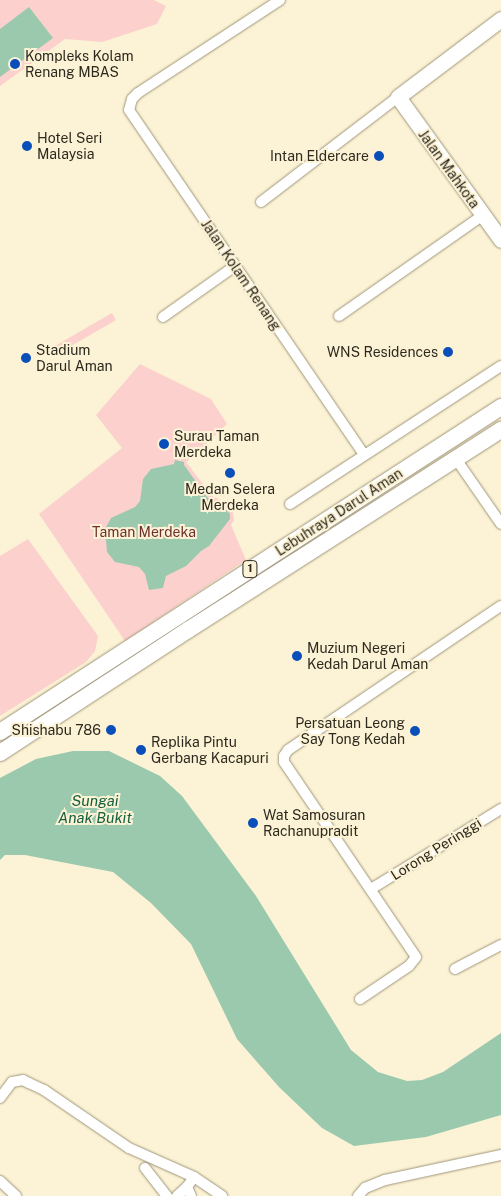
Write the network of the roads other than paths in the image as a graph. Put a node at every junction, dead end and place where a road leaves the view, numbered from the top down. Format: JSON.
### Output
{"nodes":[{"id":1,"x":280,"y":0,"type":"edge"},
{"id":2,"x":501,"y":19,"type":"edge"},
{"id":3,"x":398,"y":97,"type":"junction"},
{"id":4,"x":261,"y":202,"type":"dead end"},
{"id":5,"x":483,"y":215,"type":"junction"},
{"id":6,"x":501,"y":240,"type":"edge"},
{"id":7,"x":235,"y":266,"type":"junction"},
{"id":8,"x":339,"y":316,"type":"dead end"},
{"id":9,"x":163,"y":317,"type":"dead end"},
{"id":10,"x":501,"y":366,"type":"edge"},
{"id":11,"x":501,"y":407,"type":"edge"},
{"id":12,"x":501,"y":430,"type":"edge"},
{"id":13,"x":364,"y":455,"type":"junction"},
{"id":14,"x":456,"y":459,"type":"junction"},
{"id":15,"x":290,"y":504,"type":"dead end"},
{"id":16,"x":501,"y":524,"type":"edge"},
{"id":17,"x":501,"y":606,"type":"edge"},
{"id":18,"x":0,"y":732,"type":"edge"},
{"id":19,"x":0,"y":753,"type":"edge"},
{"id":20,"x":501,"y":809,"type":"edge"},
{"id":21,"x":371,"y":889,"type":"junction"},
{"id":22,"x":501,"y":945,"type":"edge"},
{"id":23,"x":455,"y":969,"type":"dead end"},
{"id":24,"x":360,"y":999,"type":"dead end"},
{"id":25,"x":0,"y":1098,"type":"edge"},
{"id":26,"x":501,"y":1155,"type":"edge"},
{"id":27,"x":145,"y":1168,"type":"dead end"},
{"id":28,"x":194,"y":1177,"type":"junction"},
{"id":29,"x":0,"y":1181,"type":"edge"},
{"id":30,"x":189,"y":1191,"type":"edge"},
{"id":31,"x":16,"y":1196,"type":"edge"},
{"id":32,"x":167,"y":1196,"type":"edge"},
{"id":33,"x":177,"y":1196,"type":"edge"},
{"id":34,"x":222,"y":1196,"type":"edge"},
{"id":35,"x":358,"y":1196,"type":"edge"}],
"edges":[{"from":1,"to":7,"type":"street","name":"Jalan Kolam Renang"},
{"from":2,"to":3,"type":"street"},
{"from":3,"to":4,"type":"street"},
{"from":3,"to":5,"type":"street","name":"Jalan Mahkota"},
{"from":5,"to":6,"type":"street","name":"Jalan Mahkota"},
{"from":5,"to":8,"type":"street"},
{"from":7,"to":9,"type":"street"},
{"from":7,"to":13,"type":"street","name":"Jalan Kolam Renang"},
{"from":10,"to":13,"type":"street"},
{"from":11,"to":18,"type":"main road","name":"Lebuhraya Darul Aman","number":"1"},
{"from":12,"to":14,"type":"main road","name":"Lebuhraya Darul Aman","number":"1"},
{"from":13,"to":15,"type":"street"},
{"from":14,"to":16,"type":"street"},
{"from":14,"to":19,"type":"main road","name":"Lebuhraya Darul Aman","number":"1"},
{"from":17,"to":21,"type":"street"},
{"from":20,"to":21,"type":"street","name":"Lorong Peringgi"},
{"from":21,"to":24,"type":"street"},
{"from":22,"to":23,"type":"street"},
{"from":25,"to":28,"type":"street"},
{"from":26,"to":35,"type":"street"},
{"from":27,"to":32,"type":"street"},
{"from":28,"to":30,"type":"street"},
{"from":28,"to":34,"type":"street"},
{"from":29,"to":31,"type":"street"},
{"from":30,"to":33,"type":"street"}]}
